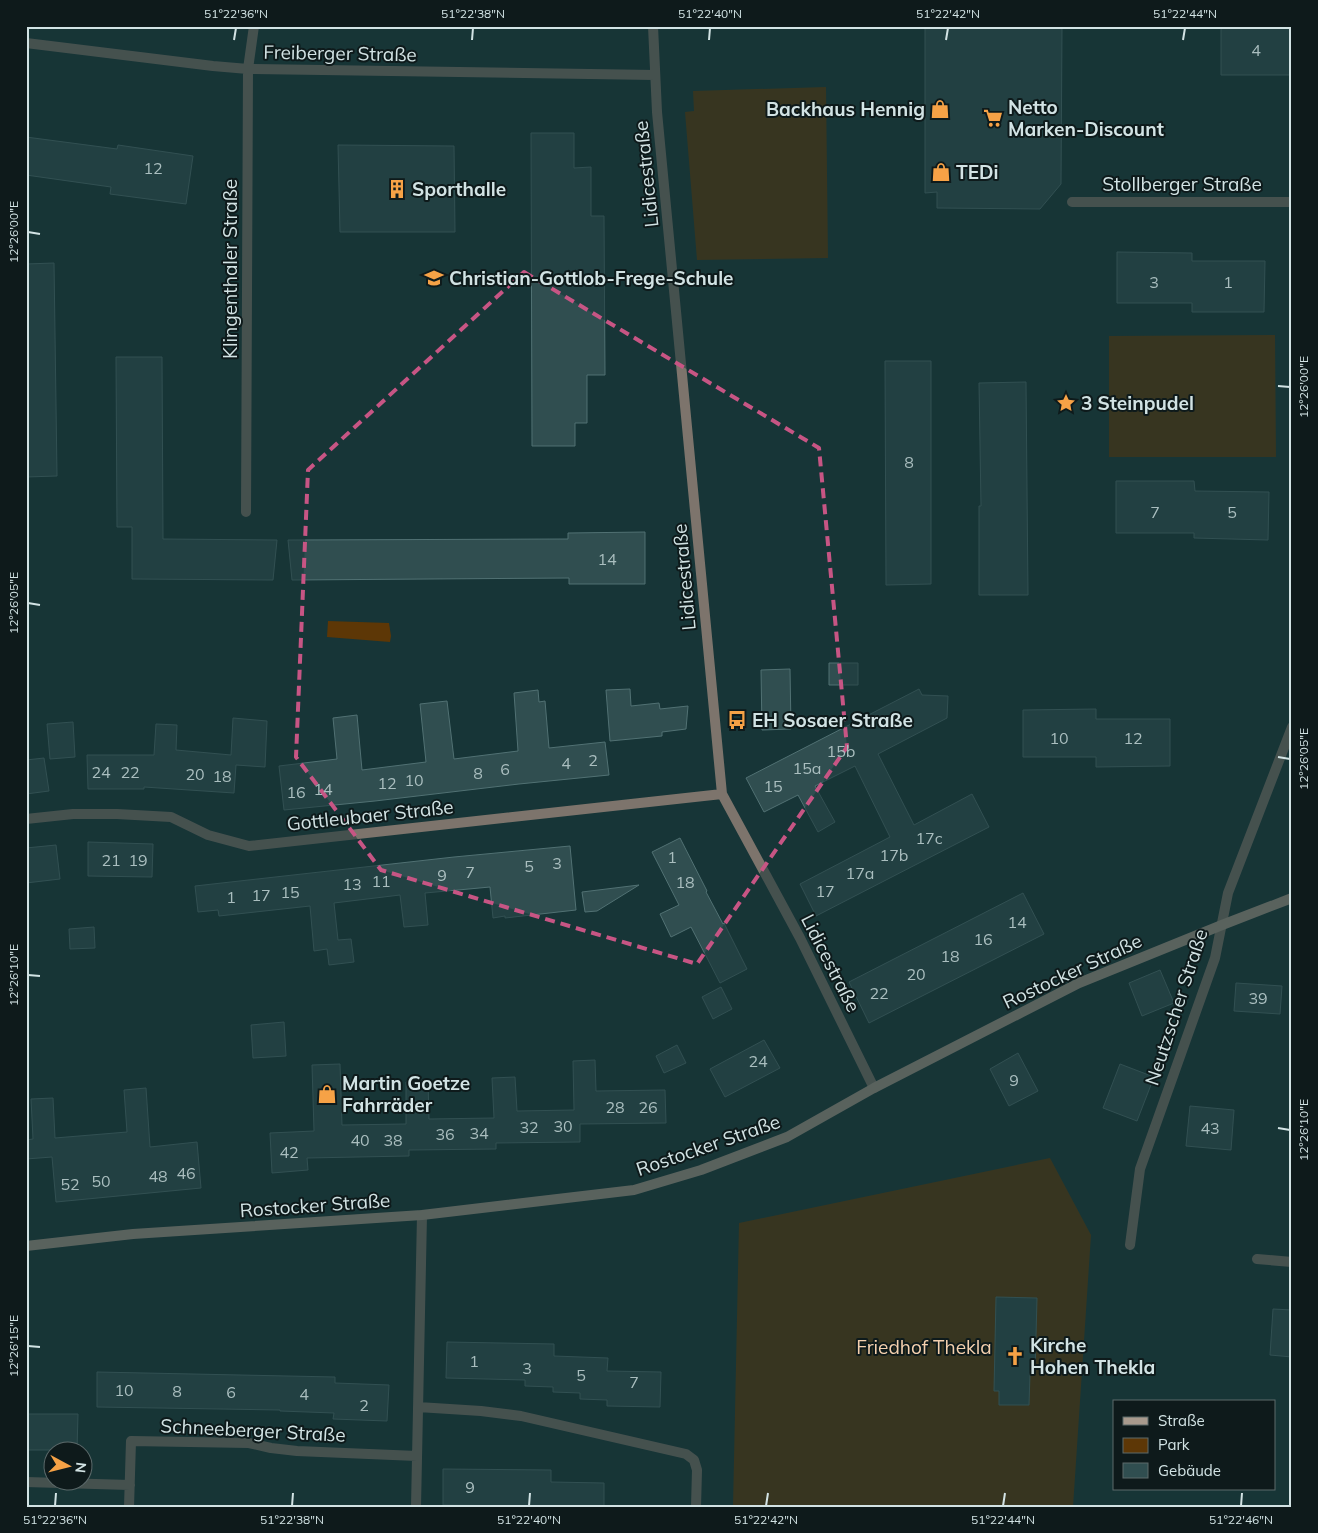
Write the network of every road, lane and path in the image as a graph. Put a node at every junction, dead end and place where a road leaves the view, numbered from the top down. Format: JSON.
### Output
{"nodes":[{"id":1,"x":254,"y":26,"type":"edge"},
{"id":2,"x":652,"y":26,"type":"edge"},
{"id":3,"x":26,"y":43,"type":"edge"},
{"id":4,"x":248,"y":69,"type":"junction"},
{"id":5,"x":655,"y":75,"type":"junction"},
{"id":6,"x":1072,"y":202,"type":"dead end"},
{"id":7,"x":1292,"y":202,"type":"edge"},
{"id":8,"x":246,"y":512,"type":"dead end"},
{"id":9,"x":1292,"y":728,"type":"edge"},
{"id":10,"x":722,"y":794,"type":"junction"},
{"id":11,"x":26,"y":819,"type":"edge"},
{"id":12,"x":1292,"y":898,"type":"edge"},
{"id":13,"x":1222,"y":925,"type":"junction"},
{"id":14,"x":874,"y":1088,"type":"junction"},
{"id":15,"x":422,"y":1215,"type":"junction"},
{"id":16,"x":1130,"y":1245,"type":"dead end"},
{"id":17,"x":26,"y":1246,"type":"edge"},
{"id":18,"x":1257,"y":1259,"type":"dead end"},
{"id":19,"x":1292,"y":1262,"type":"edge"},
{"id":20,"x":418,"y":1407,"type":"junction"},
{"id":21,"x":417,"y":1456,"type":"junction"},
{"id":22,"x":26,"y":1482,"type":"edge"},
{"id":23,"x":130,"y":1485,"type":"junction"},
{"id":24,"x":129,"y":1507,"type":"edge"},
{"id":25,"x":416,"y":1507,"type":"edge"},
{"id":26,"x":696,"y":1507,"type":"edge"}],
"edges":[{"from":1,"to":4,"type":"street","name":"Klingenthaler Straße"},
{"from":2,"to":5,"type":"street","name":"Lidicestraße"},
{"from":3,"to":4,"type":"street","name":"Freiberger Straße"},
{"from":4,"to":5,"type":"street","name":"Freiberger Straße"},
{"from":4,"to":8,"type":"street","name":"Klingenthaler Straße"},
{"from":5,"to":10,"type":"street","name":"Lidicestraße"},
{"from":6,"to":7,"type":"street","name":"Stollberger Straße"},
{"from":9,"to":13,"type":"street","name":"Neutzscher Straße"},
{"from":10,"to":11,"type":"street","name":"Gottleubaer Straße"},
{"from":10,"to":14,"type":"street","name":"Lidicestraße"},
{"from":12,"to":13,"type":"main road","name":"Rostocker Straße"},
{"from":13,"to":14,"type":"main road","name":"Rostocker Straße"},
{"from":13,"to":16,"type":"street","name":"Neutzscher Straße"},
{"from":14,"to":15,"type":"main road","name":"Rostocker Straße"},
{"from":15,"to":17,"type":"main road","name":"Rostocker Straße"},
{"from":15,"to":20,"type":"street"},
{"from":18,"to":19,"type":"street"},
{"from":20,"to":21,"type":"street"},
{"from":20,"to":26,"type":"street"},
{"from":21,"to":23,"type":"street","name":"Schneeberger Straße"},
{"from":21,"to":25,"type":"street"},
{"from":22,"to":23,"type":"street"},
{"from":23,"to":24,"type":"street","name":"Schneeberger Straße"}]}
